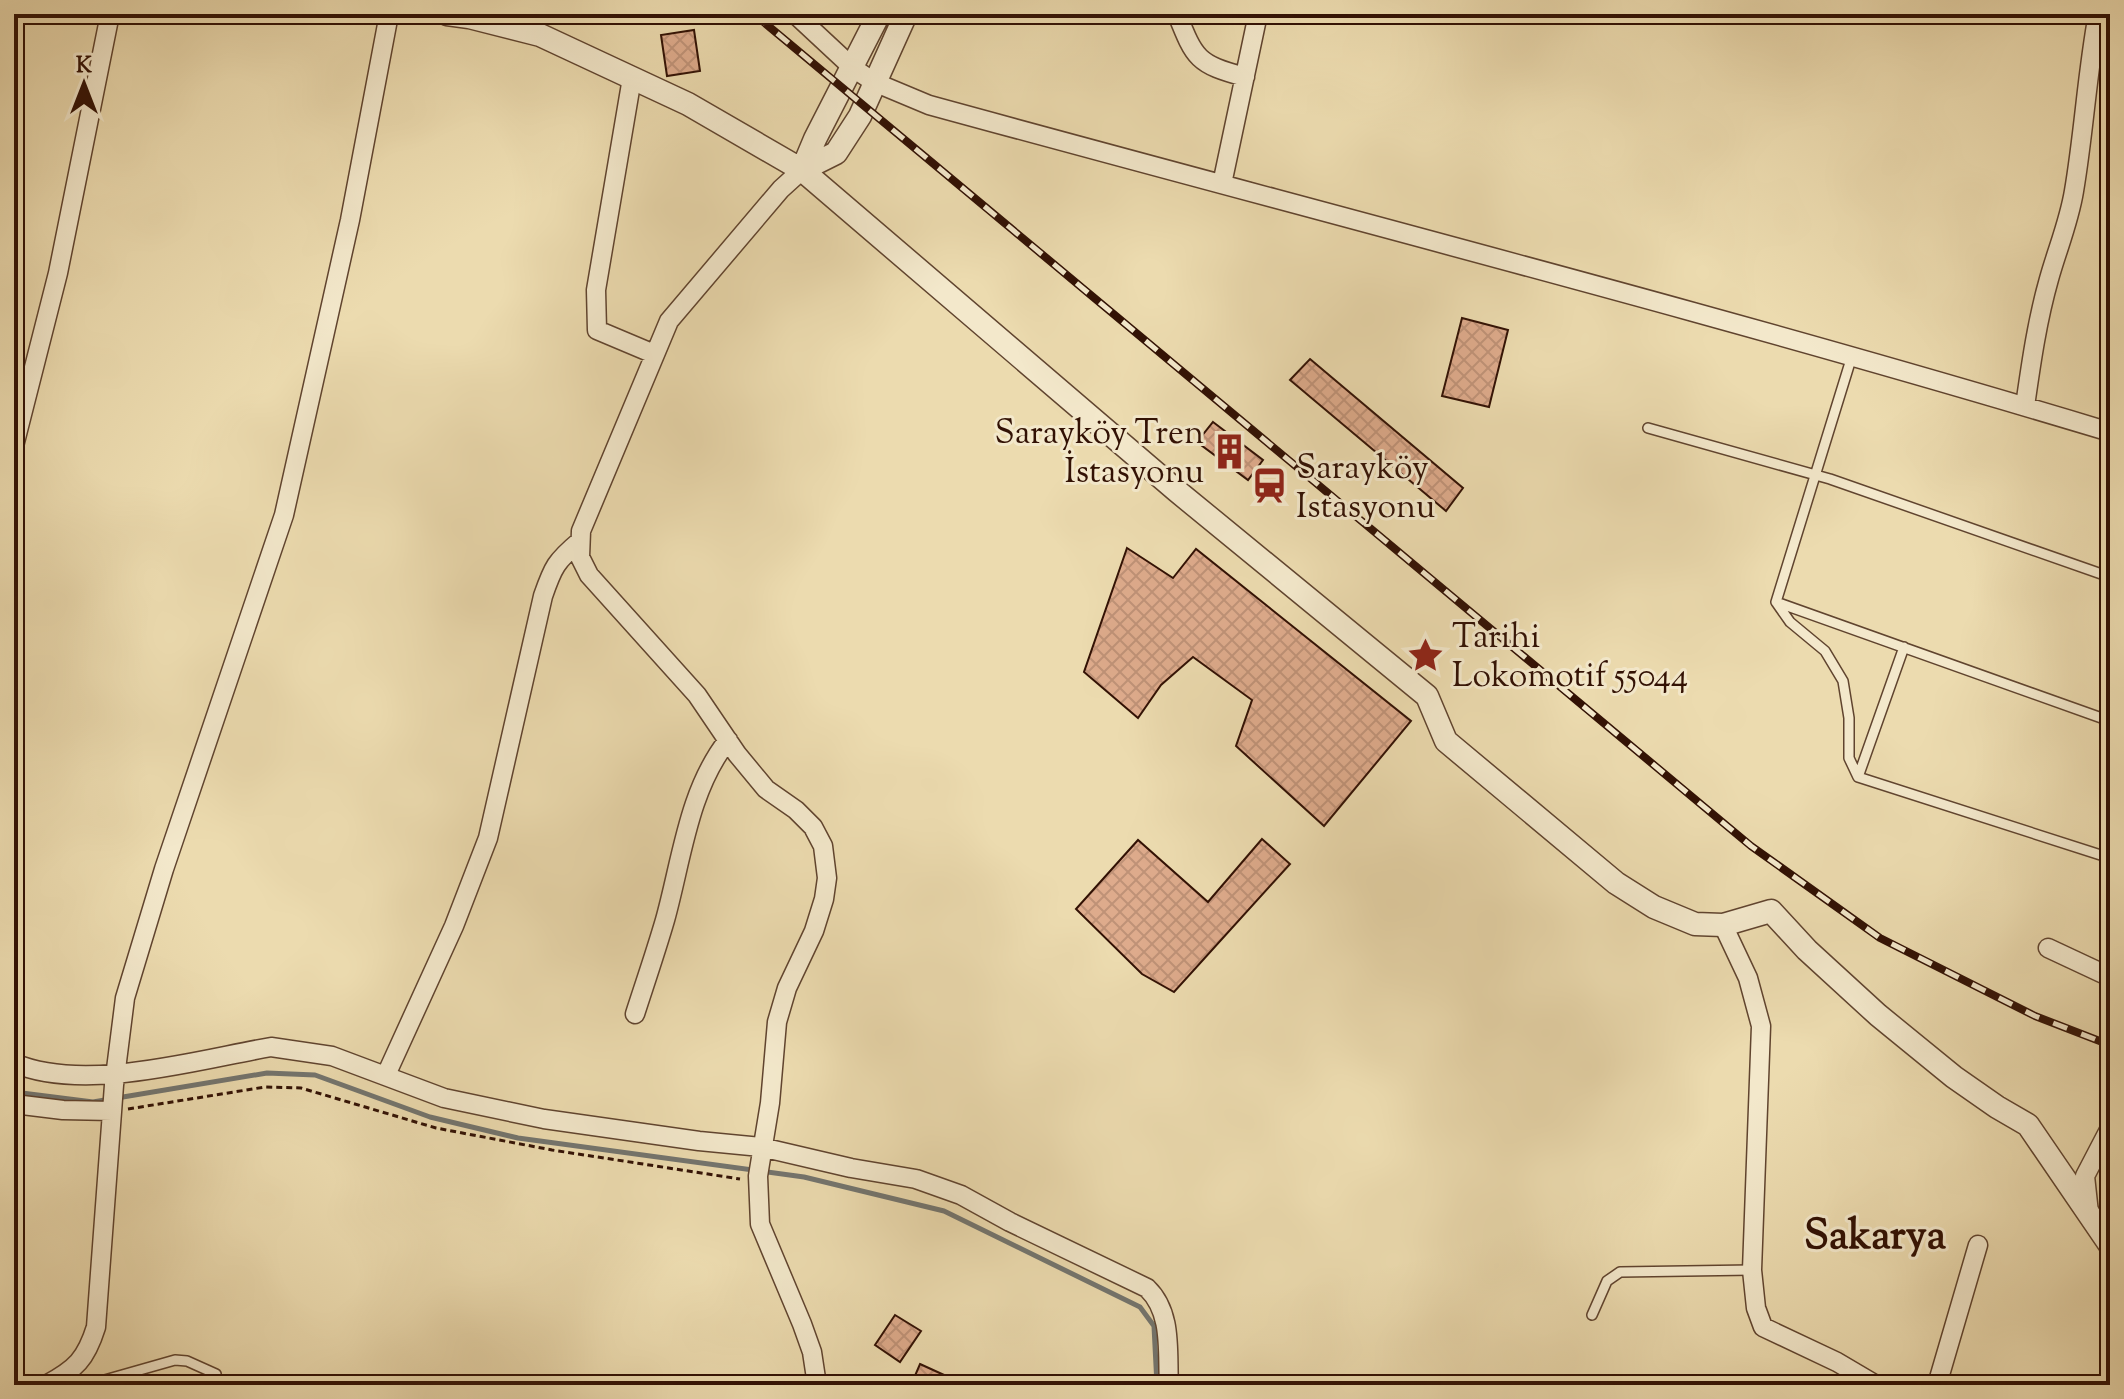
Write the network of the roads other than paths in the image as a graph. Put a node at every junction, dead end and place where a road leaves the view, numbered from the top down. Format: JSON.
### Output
{"nodes":[{"id":1,"x":110,"y":14,"type":"edge"},
{"id":2,"x":389,"y":14,"type":"edge"},
{"id":3,"x":447,"y":14,"type":"edge"},
{"id":4,"x":795,"y":14,"type":"edge"},
{"id":5,"x":879,"y":14,"type":"edge"},
{"id":6,"x":906,"y":14,"type":"edge"},
{"id":7,"x":1177,"y":14,"type":"edge"},
{"id":8,"x":1258,"y":14,"type":"edge"},
{"id":9,"x":2098,"y":14,"type":"edge"},
{"id":10,"x":853,"y":68,"type":"junction"},
{"id":11,"x":1245,"y":77,"type":"junction"},
{"id":12,"x":632,"y":78,"type":"junction"},
{"id":13,"x":874,"y":82,"type":"junction"},
{"id":14,"x":802,"y":170,"type":"junction"},
{"id":15,"x":1222,"y":184,"type":"junction"},
{"id":16,"x":654,"y":354,"type":"junction"},
{"id":17,"x":1852,"y":356,"type":"junction"},
{"id":18,"x":2025,"y":406,"type":"junction"},
{"id":19,"x":1648,"y":428,"type":"dead end"},
{"id":20,"x":2110,"y":432,"type":"edge"},
{"id":21,"x":14,"y":446,"type":"edge"},
{"id":22,"x":1815,"y":475,"type":"junction"},
{"id":23,"x":580,"y":541,"type":"junction"},
{"id":24,"x":2110,"y":577,"type":"edge"},
{"id":25,"x":1776,"y":602,"type":"junction"},
{"id":26,"x":1904,"y":647,"type":"junction"},
{"id":27,"x":2110,"y":721,"type":"edge"},
{"id":28,"x":728,"y":740,"type":"junction"},
{"id":29,"x":1858,"y":777,"type":"junction"},
{"id":30,"x":2110,"y":858,"type":"edge"},
{"id":31,"x":1723,"y":925,"type":"junction"},
{"id":32,"x":2048,"y":948,"type":"dead end"},
{"id":33,"x":2110,"y":977,"type":"edge"},
{"id":34,"x":635,"y":1014,"type":"dead end"},
{"id":35,"x":14,"y":1063,"type":"edge"},
{"id":36,"x":386,"y":1075,"type":"junction"},
{"id":37,"x":115,"y":1080,"type":"junction"},
{"id":38,"x":14,"y":1104,"type":"edge"},
{"id":39,"x":112,"y":1109,"type":"junction"},
{"id":40,"x":2110,"y":1128,"type":"edge"},
{"id":41,"x":761,"y":1151,"type":"junction"},
{"id":42,"x":2089,"y":1216,"type":"junction"},
{"id":43,"x":1978,"y":1245,"type":"dead end"},
{"id":44,"x":2110,"y":1245,"type":"edge"},
{"id":45,"x":1752,"y":1270,"type":"junction"},
{"id":46,"x":1592,"y":1315,"type":"dead end"},
{"id":47,"x":216,"y":1374,"type":"dead end"},
{"id":48,"x":55,"y":1381,"type":"edge"},
{"id":49,"x":81,"y":1385,"type":"edge"},
{"id":50,"x":87,"y":1385,"type":"edge"},
{"id":51,"x":817,"y":1385,"type":"edge"},
{"id":52,"x":1169,"y":1385,"type":"edge"},
{"id":53,"x":1876,"y":1385,"type":"edge"},
{"id":54,"x":1937,"y":1385,"type":"edge"}],
"edges":[{"from":1,"to":21,"type":"street"},
{"from":2,"to":37,"type":"street"},
{"from":3,"to":12,"type":"street"},
{"from":4,"to":10,"type":"street"},
{"from":5,"to":10,"type":"street"},
{"from":6,"to":13,"type":"street"},
{"from":7,"to":11,"type":"street"},
{"from":8,"to":11,"type":"street"},
{"from":9,"to":18,"type":"street"},
{"from":10,"to":13,"type":"street"},
{"from":10,"to":14,"type":"street"},
{"from":11,"to":15,"type":"street"},
{"from":12,"to":14,"type":"street"},
{"from":12,"to":16,"type":"street"},
{"from":13,"to":14,"type":"street"},
{"from":13,"to":15,"type":"street"},
{"from":14,"to":16,"type":"street"},
{"from":14,"to":31,"type":"street"},
{"from":15,"to":17,"type":"street"},
{"from":16,"to":23,"type":"street"},
{"from":17,"to":18,"type":"street"},
{"from":17,"to":22,"type":"lane"},
{"from":18,"to":20,"type":"street"},
{"from":19,"to":22,"type":"lane"},
{"from":22,"to":24,"type":"lane"},
{"from":22,"to":25,"type":"lane"},
{"from":23,"to":28,"type":"street"},
{"from":23,"to":36,"type":"street"},
{"from":25,"to":26,"type":"lane"},
{"from":25,"to":29,"type":"lane"},
{"from":26,"to":27,"type":"lane"},
{"from":26,"to":29,"type":"lane"},
{"from":28,"to":34,"type":"street"},
{"from":28,"to":41,"type":"street"},
{"from":29,"to":30,"type":"lane"},
{"from":31,"to":42,"type":"street"},
{"from":31,"to":45,"type":"street"},
{"from":32,"to":33,"type":"street"},
{"from":35,"to":37,"type":"street"},
{"from":36,"to":37,"type":"street"},
{"from":36,"to":41,"type":"street"},
{"from":37,"to":39,"type":"street"},
{"from":38,"to":39,"type":"street"},
{"from":39,"to":48,"type":"street"},
{"from":40,"to":42,"type":"street"},
{"from":41,"to":51,"type":"street"},
{"from":41,"to":52,"type":"street"},
{"from":42,"to":44,"type":"street"},
{"from":43,"to":54,"type":"street"},
{"from":45,"to":46,"type":"lane"},
{"from":45,"to":53,"type":"street"},
{"from":47,"to":50,"type":"lane"},
{"from":48,"to":49,"type":"lane"}]}
